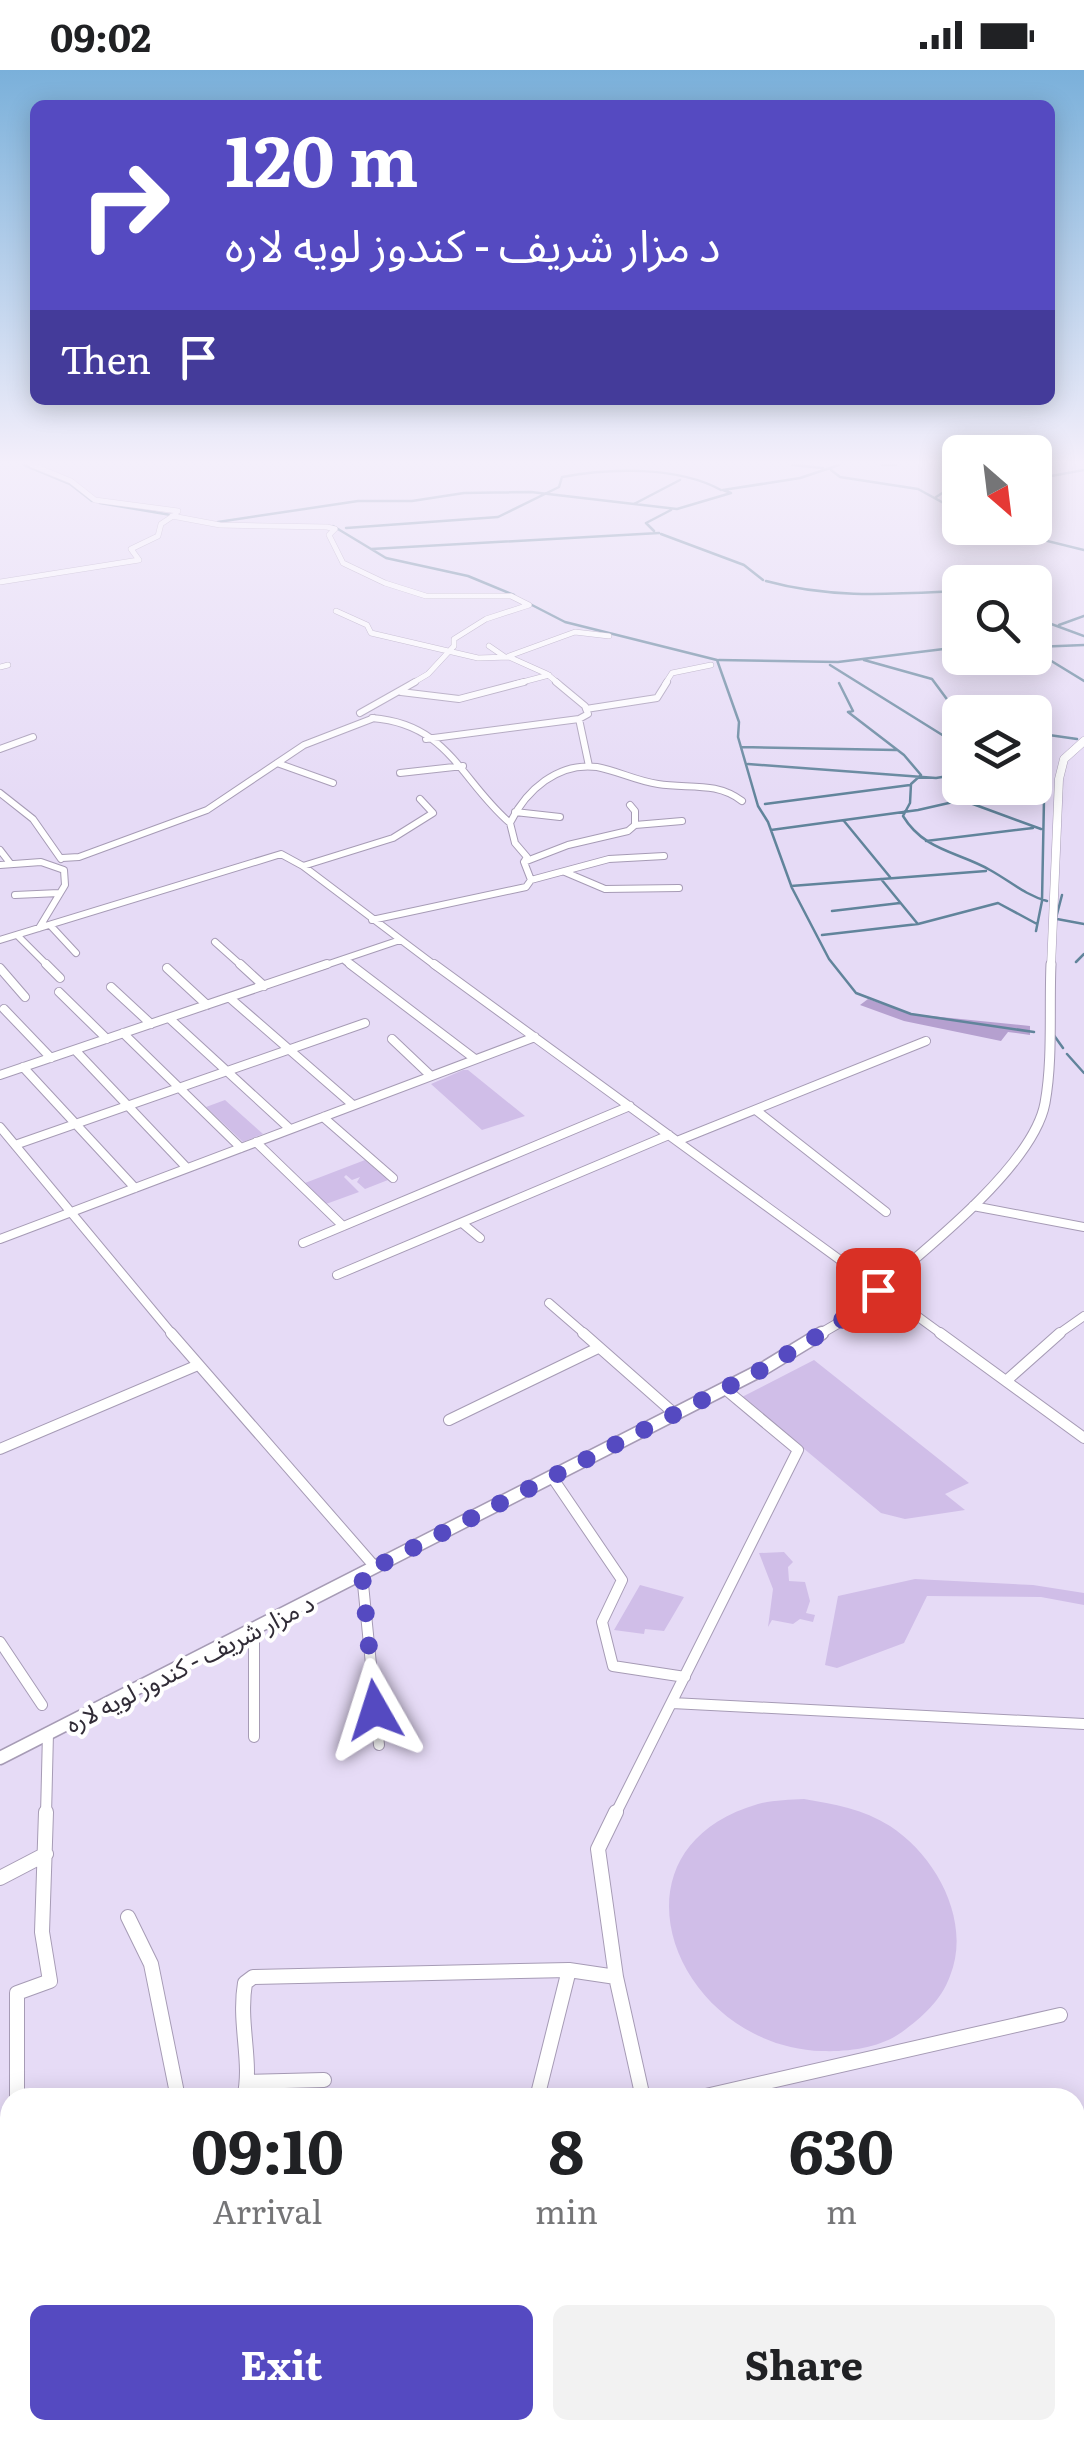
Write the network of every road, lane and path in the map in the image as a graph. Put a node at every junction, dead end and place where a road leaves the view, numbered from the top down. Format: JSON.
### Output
{"nodes":[{"id":1,"x":42,"y":576,"type":"edge"},
{"id":2,"x":370,"y":576,"type":"edge"},
{"id":3,"x":0,"y":579,"type":"edge"},
{"id":4,"x":336,"y":611,"type":"dead end"},
{"id":5,"x":610,"y":636,"type":"dead end"},
{"id":6,"x":489,"y":646,"type":"dead end"},
{"id":7,"x":447,"y":652,"type":"junction"},
{"id":8,"x":507,"y":657,"type":"junction"},
{"id":9,"x":711,"y":665,"type":"dead end"},
{"id":10,"x":549,"y":675,"type":"junction"},
{"id":11,"x":401,"y":692,"type":"junction"},
{"id":12,"x":586,"y":709,"type":"junction"},
{"id":13,"x":374,"y":718,"type":"junction"},
{"id":14,"x":580,"y":719,"type":"junction"},
{"id":15,"x":33,"y":737,"type":"dead end"},
{"id":16,"x":426,"y":739,"type":"junction"},
{"id":17,"x":1084,"y":741,"type":"edge"},
{"id":18,"x":0,"y":749,"type":"edge"},
{"id":19,"x":277,"y":763,"type":"junction"},
{"id":20,"x":463,"y":766,"type":"junction"},
{"id":21,"x":589,"y":766,"type":"junction"},
{"id":22,"x":400,"y":773,"type":"dead end"},
{"id":23,"x":332,"y":783,"type":"dead end"},
{"id":24,"x":0,"y":794,"type":"edge"},
{"id":25,"x":420,"y":799,"type":"dead end"},
{"id":26,"x":742,"y":800,"type":"dead end"},
{"id":27,"x":630,"y":805,"type":"dead end"},
{"id":28,"x":515,"y":812,"type":"junction"},
{"id":29,"x":560,"y":817,"type":"dead end"},
{"id":30,"x":682,"y":821,"type":"dead end"},
{"id":31,"x":510,"y":823,"type":"junction"},
{"id":32,"x":634,"y":825,"type":"junction"},
{"id":33,"x":0,"y":850,"type":"edge"},
{"id":34,"x":664,"y":856,"type":"dead end"},
{"id":35,"x":62,"y":858,"type":"junction"},
{"id":36,"x":524,"y":862,"type":"junction"},
{"id":37,"x":10,"y":863,"type":"junction"},
{"id":38,"x":49,"y":864,"type":"junction"},
{"id":39,"x":0,"y":865,"type":"edge"},
{"id":40,"x":303,"y":866,"type":"junction"},
{"id":41,"x":566,"y":872,"type":"junction"},
{"id":42,"x":531,"y":880,"type":"junction"},
{"id":43,"x":679,"y":888,"type":"dead end"},
{"id":44,"x":59,"y":894,"type":"junction"},
{"id":45,"x":16,"y":896,"type":"dead end"},
{"id":46,"x":372,"y":920,"type":"junction"},
{"id":47,"x":50,"y":924,"type":"junction"},
{"id":48,"x":39,"y":928,"type":"junction"},
{"id":49,"x":17,"y":935,"type":"junction"},
{"id":50,"x":0,"y":940,"type":"edge"},
{"id":51,"x":400,"y":940,"type":"junction"},
{"id":52,"x":215,"y":942,"type":"dead end"},
{"id":53,"x":76,"y":953,"type":"dead end"},
{"id":54,"x":344,"y":960,"type":"junction"},
{"id":55,"x":0,"y":968,"type":"edge"},
{"id":56,"x":167,"y":968,"type":"dead end"},
{"id":57,"x":60,"y":978,"type":"dead end"},
{"id":58,"x":264,"y":986,"type":"junction"},
{"id":59,"x":112,"y":987,"type":"dead end"},
{"id":60,"x":60,"y":992,"type":"dead end"},
{"id":61,"x":25,"y":997,"type":"dead end"},
{"id":62,"x":231,"y":999,"type":"junction"},
{"id":63,"x":207,"y":1006,"type":"junction"},
{"id":64,"x":4,"y":1009,"type":"dead end"},
{"id":65,"x":168,"y":1018,"type":"junction"},
{"id":66,"x":151,"y":1024,"type":"junction"},
{"id":67,"x":365,"y":1024,"type":"dead end"},
{"id":68,"x":122,"y":1034,"type":"junction"},
{"id":69,"x":535,"y":1037,"type":"junction"},
{"id":70,"x":107,"y":1039,"type":"junction"},
{"id":71,"x":392,"y":1039,"type":"dead end"},
{"id":72,"x":926,"y":1041,"type":"dead end"},
{"id":73,"x":74,"y":1050,"type":"junction"},
{"id":74,"x":290,"y":1050,"type":"junction"},
{"id":75,"x":51,"y":1058,"type":"junction"},
{"id":76,"x":475,"y":1059,"type":"junction"},
{"id":77,"x":22,"y":1067,"type":"junction"},
{"id":78,"x":227,"y":1072,"type":"junction"},
{"id":79,"x":0,"y":1075,"type":"edge"},
{"id":80,"x":431,"y":1076,"type":"junction"},
{"id":81,"x":179,"y":1088,"type":"junction"},
{"id":82,"x":354,"y":1105,"type":"junction"},
{"id":83,"x":128,"y":1106,"type":"junction"},
{"id":84,"x":630,"y":1106,"type":"junction"},
{"id":85,"x":757,"y":1110,"type":"junction"},
{"id":86,"x":323,"y":1117,"type":"junction"},
{"id":87,"x":76,"y":1124,"type":"junction"},
{"id":88,"x":0,"y":1127,"type":"edge"},
{"id":89,"x":290,"y":1129,"type":"junction"},
{"id":90,"x":673,"y":1138,"type":"junction"},
{"id":91,"x":256,"y":1142,"type":"junction"},
{"id":92,"x":16,"y":1145,"type":"junction"},
{"id":93,"x":241,"y":1148,"type":"junction"},
{"id":94,"x":187,"y":1168,"type":"junction"},
{"id":95,"x":393,"y":1178,"type":"dead end"},
{"id":96,"x":135,"y":1188,"type":"junction"},
{"id":97,"x":973,"y":1206,"type":"junction"},
{"id":98,"x":886,"y":1212,"type":"dead end"},
{"id":99,"x":69,"y":1213,"type":"junction"},
{"id":100,"x":462,"y":1222,"type":"junction"},
{"id":101,"x":344,"y":1226,"type":"junction"},
{"id":102,"x":1084,"y":1227,"type":"edge"},
{"id":103,"x":480,"y":1238,"type":"dead end"},
{"id":104,"x":0,"y":1239,"type":"edge"},
{"id":105,"x":303,"y":1242,"type":"dead end"},
{"id":106,"x":337,"y":1276,"type":"dead end"},
{"id":107,"x":878,"y":1290,"type":"junction"},
{"id":108,"x":549,"y":1302,"type":"dead end"},
{"id":109,"x":1084,"y":1316,"type":"edge"},
{"id":110,"x":598,"y":1348,"type":"junction"},
{"id":111,"x":198,"y":1365,"type":"junction"},
{"id":112,"x":1006,"y":1381,"type":"junction"},
{"id":113,"x":725,"y":1389,"type":"junction"},
{"id":114,"x":676,"y":1415,"type":"junction"},
{"id":115,"x":449,"y":1420,"type":"dead end"},
{"id":116,"x":1084,"y":1438,"type":"edge"},
{"id":117,"x":0,"y":1449,"type":"edge"},
{"id":118,"x":552,"y":1476,"type":"junction"},
{"id":119,"x":376,"y":1567,"type":"junction"},
{"id":120,"x":362,"y":1574,"type":"junction"},
{"id":121,"x":254,"y":1629,"type":"junction"},
{"id":122,"x":0,"y":1642,"type":"edge"},
{"id":123,"x":686,"y":1677,"type":"junction"},
{"id":124,"x":672,"y":1703,"type":"junction"},
{"id":125,"x":42,"y":1705,"type":"dead end"},
{"id":126,"x":1084,"y":1724,"type":"edge"},
{"id":127,"x":48,"y":1734,"type":"junction"},
{"id":128,"x":254,"y":1737,"type":"dead end"},
{"id":129,"x":378,"y":1745,"type":"dead end"},
{"id":130,"x":0,"y":1758,"type":"edge"},
{"id":131,"x":46,"y":1854,"type":"junction"},
{"id":132,"x":0,"y":1878,"type":"edge"},
{"id":133,"x":128,"y":1917,"type":"dead end"},
{"id":134,"x":568,"y":1970,"type":"junction"},
{"id":135,"x":616,"y":1977,"type":"junction"},
{"id":136,"x":1060,"y":2015,"type":"dead end"},
{"id":137,"x":324,"y":2080,"type":"dead end"},
{"id":138,"x":248,"y":2082,"type":"junction"},
{"id":139,"x":17,"y":2088,"type":"edge"},
{"id":140,"x":176,"y":2088,"type":"edge"},
{"id":141,"x":246,"y":2088,"type":"edge"},
{"id":142,"x":540,"y":2088,"type":"edge"},
{"id":143,"x":641,"y":2088,"type":"edge"},
{"id":144,"x":742,"y":2088,"type":"edge"}],
"edges":[{"from":1,"to":3,"type":"street"},
{"from":2,"to":7,"type":"street"},
{"from":4,"to":7,"type":"street"},
{"from":5,"to":8,"type":"street"},
{"from":6,"to":8,"type":"street"},
{"from":7,"to":8,"type":"street"},
{"from":7,"to":11,"type":"street"},
{"from":8,"to":10,"type":"street"},
{"from":9,"to":12,"type":"street"},
{"from":10,"to":11,"type":"street"},
{"from":10,"to":12,"type":"street"},
{"from":11,"to":13,"type":"street"},
{"from":12,"to":14,"type":"street"},
{"from":13,"to":16,"type":"street"},
{"from":13,"to":19,"type":"street"},
{"from":14,"to":16,"type":"street"},
{"from":14,"to":21,"type":"street"},
{"from":15,"to":18,"type":"street"},
{"from":16,"to":20,"type":"street"},
{"from":17,"to":97,"type":"main road","name":"د مزار شریف - کندوز لویه لاره"},
{"from":19,"to":23,"type":"street"},
{"from":19,"to":35,"type":"street"},
{"from":20,"to":22,"type":"street"},
{"from":20,"to":31,"type":"street"},
{"from":21,"to":26,"type":"street"},
{"from":21,"to":28,"type":"street"},
{"from":24,"to":35,"type":"street"},
{"from":25,"to":40,"type":"street"},
{"from":27,"to":32,"type":"street"},
{"from":28,"to":29,"type":"street"},
{"from":28,"to":31,"type":"street"},
{"from":30,"to":32,"type":"street"},
{"from":31,"to":36,"type":"street"},
{"from":32,"to":36,"type":"street"},
{"from":33,"to":37,"type":"street"},
{"from":34,"to":41,"type":"street"},
{"from":35,"to":38,"type":"street"},
{"from":36,"to":42,"type":"street"},
{"from":37,"to":38,"type":"street"},
{"from":37,"to":39,"type":"street"},
{"from":38,"to":44,"type":"street"},
{"from":40,"to":46,"type":"street"},
{"from":40,"to":47,"type":"street"},
{"from":41,"to":42,"type":"street"},
{"from":41,"to":43,"type":"street"},
{"from":42,"to":46,"type":"street"},
{"from":44,"to":45,"type":"street"},
{"from":44,"to":48,"type":"street"},
{"from":46,"to":51,"type":"street"},
{"from":47,"to":48,"type":"street"},
{"from":47,"to":53,"type":"street"},
{"from":48,"to":49,"type":"street"},
{"from":49,"to":50,"type":"street"},
{"from":49,"to":57,"type":"street"},
{"from":51,"to":54,"type":"street"},
{"from":51,"to":69,"type":"street"},
{"from":52,"to":58,"type":"street"},
{"from":54,"to":58,"type":"street"},
{"from":54,"to":76,"type":"street"},
{"from":55,"to":61,"type":"street"},
{"from":56,"to":63,"type":"street"},
{"from":58,"to":62,"type":"street"},
{"from":59,"to":66,"type":"street"},
{"from":60,"to":70,"type":"street"},
{"from":62,"to":63,"type":"street"},
{"from":62,"to":74,"type":"street"},
{"from":63,"to":65,"type":"street"},
{"from":64,"to":75,"type":"street"},
{"from":65,"to":66,"type":"street"},
{"from":65,"to":78,"type":"street"},
{"from":66,"to":68,"type":"street"},
{"from":67,"to":74,"type":"street"},
{"from":68,"to":70,"type":"street"},
{"from":68,"to":81,"type":"street"},
{"from":69,"to":76,"type":"street"},
{"from":69,"to":84,"type":"street"},
{"from":70,"to":73,"type":"street"},
{"from":71,"to":80,"type":"street"},
{"from":72,"to":85,"type":"street"},
{"from":73,"to":75,"type":"street"},
{"from":73,"to":83,"type":"street"},
{"from":74,"to":78,"type":"street"},
{"from":74,"to":82,"type":"street"},
{"from":75,"to":77,"type":"street"},
{"from":76,"to":80,"type":"street"},
{"from":77,"to":79,"type":"street"},
{"from":77,"to":87,"type":"street"},
{"from":78,"to":81,"type":"street"},
{"from":78,"to":89,"type":"street"},
{"from":80,"to":82,"type":"street"},
{"from":81,"to":83,"type":"street"},
{"from":81,"to":93,"type":"street"},
{"from":82,"to":86,"type":"street"},
{"from":83,"to":87,"type":"street"},
{"from":83,"to":94,"type":"street"},
{"from":84,"to":90,"type":"street"},
{"from":84,"to":101,"type":"street"},
{"from":85,"to":90,"type":"street"},
{"from":85,"to":98,"type":"street"},
{"from":86,"to":89,"type":"street"},
{"from":86,"to":95,"type":"street"},
{"from":87,"to":92,"type":"street"},
{"from":87,"to":96,"type":"street"},
{"from":88,"to":92,"type":"street"},
{"from":89,"to":91,"type":"street"},
{"from":90,"to":100,"type":"street"},
{"from":90,"to":107,"type":"street"},
{"from":91,"to":93,"type":"street"},
{"from":91,"to":101,"type":"street"},
{"from":92,"to":99,"type":"street"},
{"from":93,"to":94,"type":"street"},
{"from":94,"to":96,"type":"street"},
{"from":96,"to":99,"type":"street"},
{"from":97,"to":102,"type":"street"},
{"from":97,"to":107,"type":"main road","name":"د مزار شریف - کندوز لویه لاره"},
{"from":99,"to":104,"type":"street"},
{"from":99,"to":111,"type":"street"},
{"from":100,"to":103,"type":"street"},
{"from":100,"to":106,"type":"street"},
{"from":101,"to":105,"type":"street"},
{"from":107,"to":112,"type":"street"},
{"from":107,"to":113,"type":"main road","name":"د مزار شریف - کندوز لویه لاره"},
{"from":108,"to":110,"type":"street"},
{"from":109,"to":112,"type":"street"},
{"from":110,"to":114,"type":"street"},
{"from":110,"to":115,"type":"street"},
{"from":111,"to":117,"type":"street"},
{"from":111,"to":119,"type":"street"},
{"from":112,"to":116,"type":"street"},
{"from":113,"to":114,"type":"main road","name":"د مزار شریف - کندوز لویه لاره"},
{"from":113,"to":123,"type":"street"},
{"from":114,"to":118,"type":"main road","name":"د مزار شریف - کندوز لویه لاره"},
{"from":118,"to":119,"type":"main road","name":"د مزار شریف - کندوز لویه لاره"},
{"from":118,"to":123,"type":"street"},
{"from":119,"to":120,"type":"main road","name":"د مزار شریف - کندوز لویه لاره"},
{"from":120,"to":121,"type":"main road","name":"د مزار شریف - کندوز لویه لاره"},
{"from":120,"to":129,"type":"street"},
{"from":121,"to":127,"type":"main road","name":"د مزار شریف - کندوز لویه لاره"},
{"from":121,"to":128,"type":"street"},
{"from":122,"to":125,"type":"street"},
{"from":123,"to":124,"type":"street"},
{"from":124,"to":126,"type":"street"},
{"from":124,"to":135,"type":"street"},
{"from":127,"to":130,"type":"main road","name":"د مزار شریف - کندوز لویه لاره"},
{"from":127,"to":131,"type":"street"},
{"from":131,"to":132,"type":"street"},
{"from":131,"to":139,"type":"street"},
{"from":133,"to":140,"type":"street"},
{"from":134,"to":135,"type":"street"},
{"from":134,"to":138,"type":"street"},
{"from":134,"to":142,"type":"street"},
{"from":135,"to":143,"type":"street"},
{"from":136,"to":144,"type":"street"},
{"from":137,"to":138,"type":"street"},
{"from":138,"to":141,"type":"street"}]}
